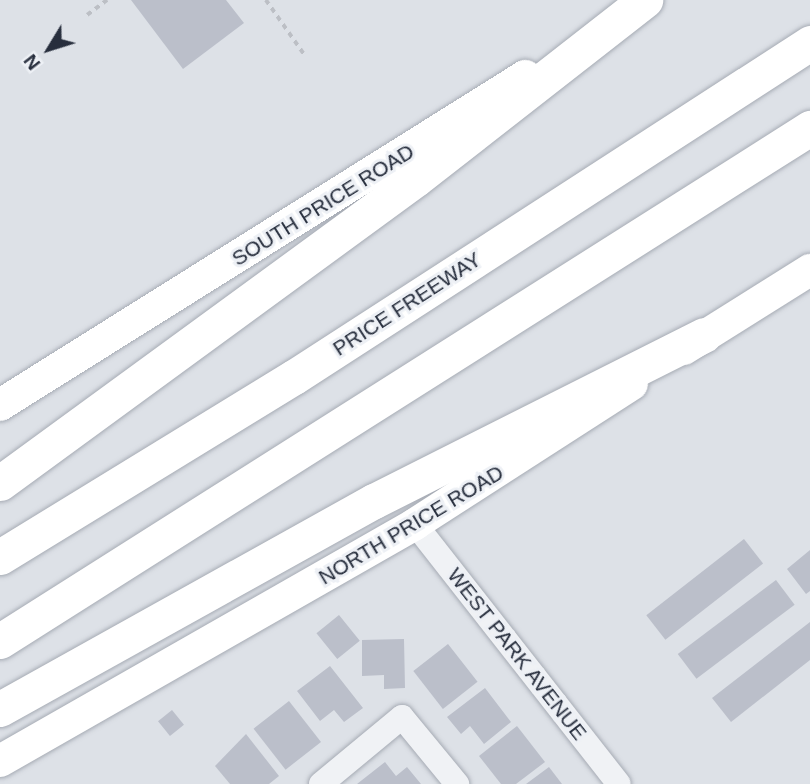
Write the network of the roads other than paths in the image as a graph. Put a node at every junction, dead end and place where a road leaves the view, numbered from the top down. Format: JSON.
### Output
{"nodes":[{"id":1,"x":644,"y":0,"type":"edge"},
{"id":2,"x":810,"y":43,"type":"edge"},
{"id":3,"x":810,"y":128,"type":"edge"},
{"id":4,"x":810,"y":270,"type":"edge"},
{"id":5,"x":704,"y":335,"type":"junction"},
{"id":6,"x":0,"y":405,"type":"edge"},
{"id":7,"x":0,"y":483,"type":"edge"},
{"id":8,"x":415,"y":524,"type":"junction"},
{"id":9,"x":0,"y":557,"type":"edge"},
{"id":10,"x":0,"y":641,"type":"edge"},
{"id":11,"x":0,"y":709,"type":"edge"},
{"id":12,"x":0,"y":761,"type":"edge"},
{"id":13,"x":321,"y":784,"type":"edge"},
{"id":14,"x":457,"y":784,"type":"edge"},
{"id":15,"x":619,"y":784,"type":"edge"}],
"edges":[{"from":1,"to":6,"type":"main road","name":"SOUTH PRICE ROAD"},
{"from":1,"to":7,"type":"highway"},
{"from":2,"to":9,"type":"highway","name":"PRICE FREEWAY"},
{"from":3,"to":10,"type":"highway"},
{"from":4,"to":5,"type":"main road","name":"NORTH PRICE ROAD"},
{"from":5,"to":8,"type":"main road","name":"NORTH PRICE ROAD"},
{"from":5,"to":11,"type":"highway"},
{"from":8,"to":12,"type":"main road","name":"NORTH PRICE ROAD"},
{"from":8,"to":15,"type":"street","name":"WEST PARK AVENUE"},
{"from":13,"to":14,"type":"street"}]}
